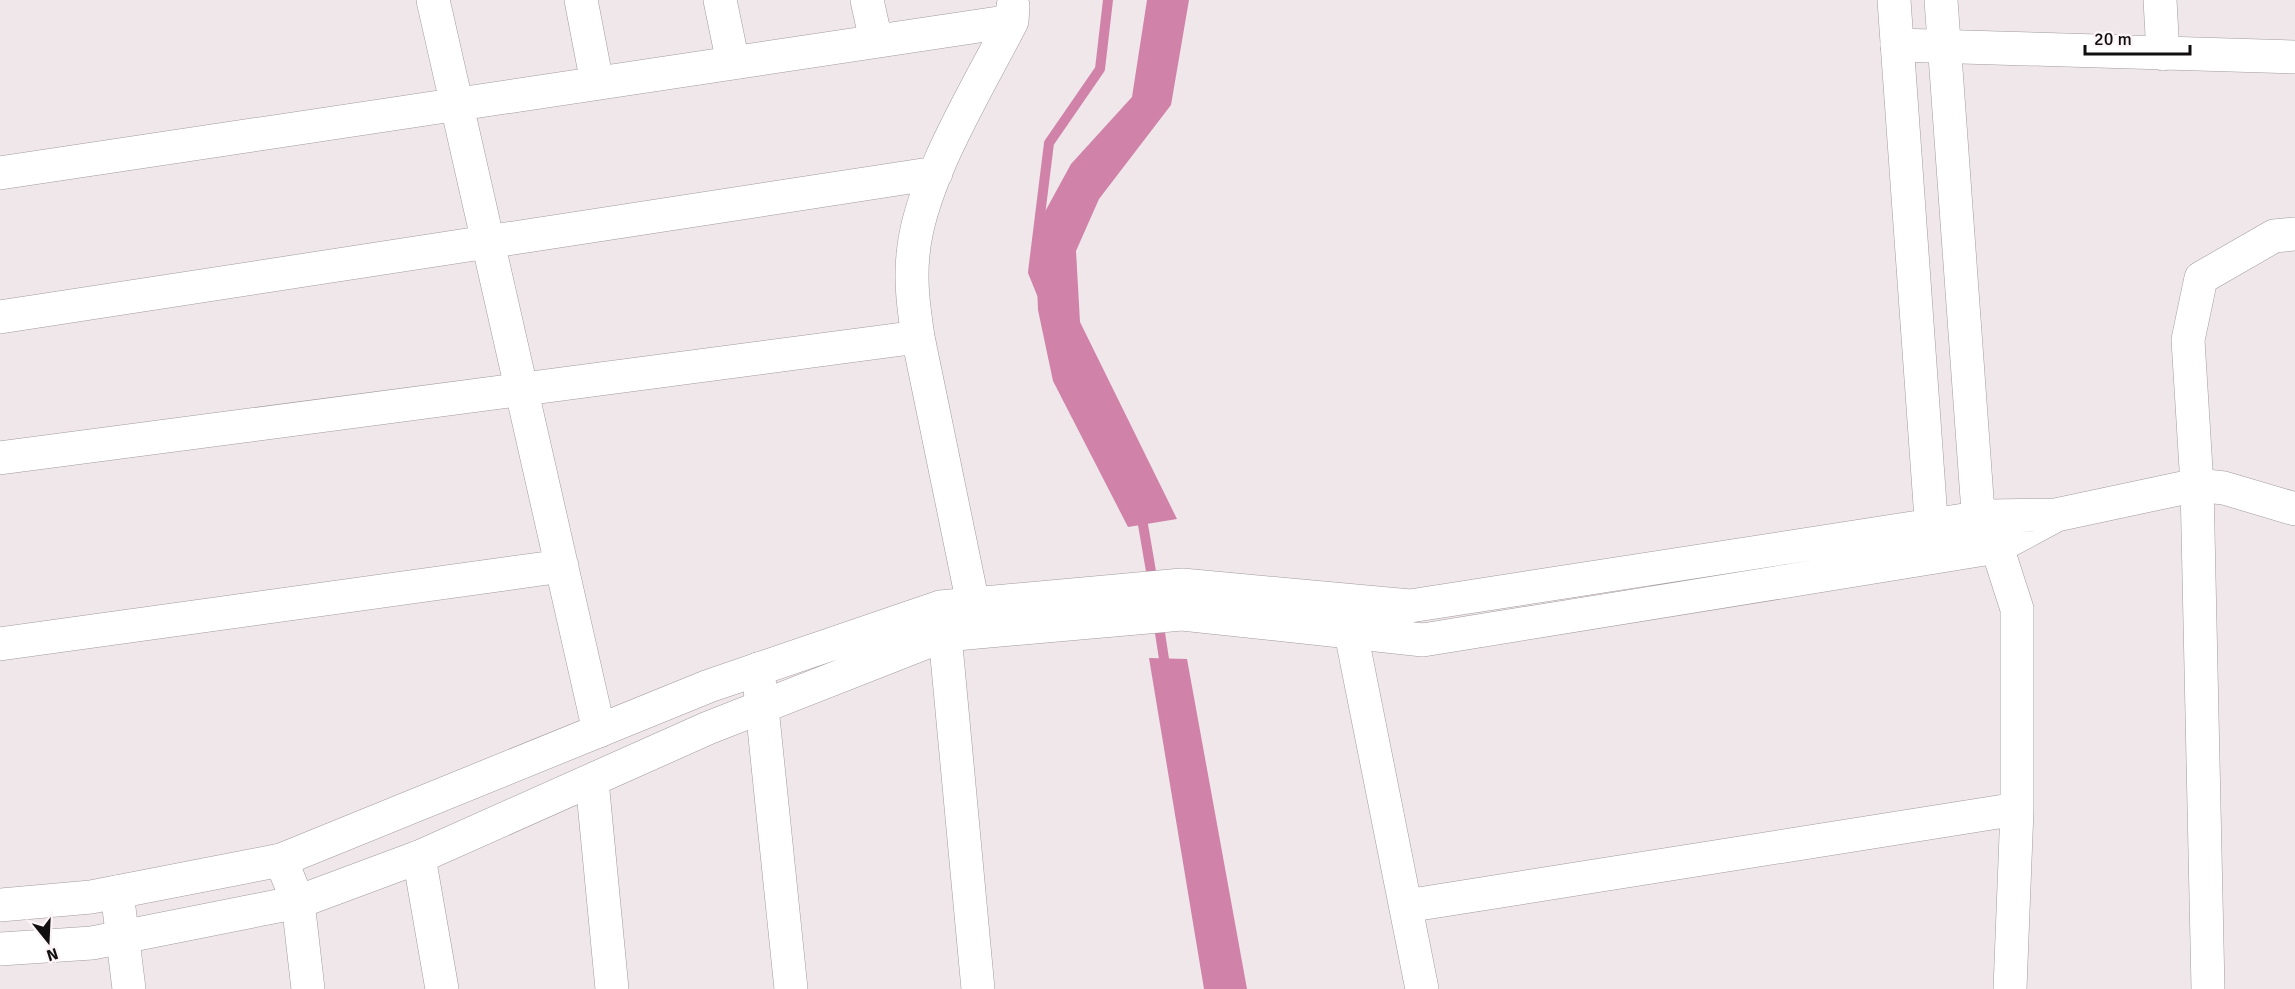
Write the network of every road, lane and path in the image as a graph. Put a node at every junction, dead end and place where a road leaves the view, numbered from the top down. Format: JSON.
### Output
{"nodes":[{"id":1,"x":433,"y":0,"type":"edge"},
{"id":2,"x":581,"y":0,"type":"edge"},
{"id":3,"x":720,"y":0,"type":"edge"},
{"id":4,"x":867,"y":0,"type":"edge"},
{"id":5,"x":1894,"y":0,"type":"edge"},
{"id":6,"x":1941,"y":0,"type":"edge"},
{"id":7,"x":2160,"y":0,"type":"edge"},
{"id":8,"x":1013,"y":11,"type":"edge"},
{"id":9,"x":876,"y":41,"type":"junction"},
{"id":10,"x":1897,"y":45,"type":"junction"},
{"id":11,"x":1944,"y":46,"type":"junction"},
{"id":12,"x":2163,"y":54,"type":"junction"},
{"id":13,"x":2295,"y":57,"type":"edge"},
{"id":14,"x":733,"y":63,"type":"junction"},
{"id":15,"x":597,"y":83,"type":"junction"},
{"id":16,"x":457,"y":104,"type":"junction"},
{"id":17,"x":0,"y":173,"type":"edge"},
{"id":18,"x":936,"y":173,"type":"junction"},
{"id":19,"x":2295,"y":234,"type":"edge"},
{"id":20,"x":488,"y":241,"type":"junction"},
{"id":21,"x":0,"y":317,"type":"edge"},
{"id":22,"x":918,"y":337,"type":"junction"},
{"id":23,"x":522,"y":390,"type":"junction"},
{"id":24,"x":0,"y":458,"type":"edge"},
{"id":25,"x":2197,"y":485,"type":"junction"},
{"id":26,"x":2295,"y":509,"type":"edge"},
{"id":27,"x":2056,"y":515,"type":"junction"},
{"id":28,"x":1978,"y":518,"type":"junction"},
{"id":29,"x":1931,"y":525,"type":"junction"},
{"id":30,"x":1989,"y":549,"type":"junction"},
{"id":31,"x":1934,"y":558,"type":"junction"},
{"id":32,"x":562,"y":566,"type":"junction"},
{"id":33,"x":1182,"y":599,"type":"junction"},
{"id":34,"x":974,"y":603,"type":"junction"},
{"id":35,"x":1129,"y":604,"type":"junction"},
{"id":36,"x":1410,"y":606,"type":"junction"},
{"id":37,"x":1351,"y":633,"type":"junction"},
{"id":38,"x":945,"y":635,"type":"junction"},
{"id":39,"x":1408,"y":639,"type":"junction"},
{"id":40,"x":0,"y":644,"type":"edge"},
{"id":41,"x":758,"y":669,"type":"junction"},
{"id":42,"x":764,"y":705,"type":"junction"},
{"id":43,"x":600,"y":731,"type":"junction"},
{"id":44,"x":592,"y":781,"type":"junction"},
{"id":45,"x":2017,"y":809,"type":"junction"},
{"id":46,"x":419,"y":858,"type":"junction"},
{"id":47,"x":281,"y":860,"type":"junction"},
{"id":48,"x":117,"y":892,"type":"junction"},
{"id":49,"x":298,"y":902,"type":"junction"},
{"id":50,"x":0,"y":905,"type":"edge"},
{"id":51,"x":1406,"y":906,"type":"junction"},
{"id":52,"x":123,"y":937,"type":"junction"},
{"id":53,"x":0,"y":949,"type":"edge"},
{"id":54,"x":129,"y":989,"type":"edge"},
{"id":55,"x":308,"y":989,"type":"edge"},
{"id":56,"x":442,"y":989,"type":"edge"},
{"id":57,"x":612,"y":989,"type":"edge"},
{"id":58,"x":791,"y":989,"type":"edge"},
{"id":59,"x":978,"y":989,"type":"edge"},
{"id":60,"x":1422,"y":989,"type":"edge"},
{"id":61,"x":2010,"y":989,"type":"edge"},
{"id":62,"x":2208,"y":989,"type":"edge"}],
"edges":[{"from":1,"to":16,"type":"street"},
{"from":2,"to":15,"type":"street"},
{"from":3,"to":14,"type":"street"},
{"from":4,"to":9,"type":"street"},
{"from":5,"to":10,"type":"street"},
{"from":6,"to":11,"type":"street"},
{"from":7,"to":12,"type":"street"},
{"from":8,"to":9,"type":"street"},
{"from":8,"to":18,"type":"street"},
{"from":9,"to":14,"type":"street"},
{"from":10,"to":11,"type":"street"},
{"from":10,"to":29,"type":"street"},
{"from":11,"to":12,"type":"street"},
{"from":11,"to":28,"type":"street"},
{"from":12,"to":13,"type":"street"},
{"from":14,"to":15,"type":"street"},
{"from":15,"to":16,"type":"street"},
{"from":16,"to":17,"type":"street"},
{"from":16,"to":20,"type":"street"},
{"from":18,"to":20,"type":"street"},
{"from":18,"to":22,"type":"street"},
{"from":19,"to":25,"type":"street"},
{"from":20,"to":21,"type":"street"},
{"from":20,"to":23,"type":"street"},
{"from":22,"to":23,"type":"street"},
{"from":22,"to":34,"type":"street"},
{"from":23,"to":24,"type":"street"},
{"from":23,"to":32,"type":"street"},
{"from":25,"to":26,"type":"street"},
{"from":25,"to":27,"type":"street"},
{"from":25,"to":62,"type":"street"},
{"from":27,"to":28,"type":"street"},
{"from":27,"to":30,"type":"street"},
{"from":28,"to":29,"type":"street"},
{"from":28,"to":30,"type":"street"},
{"from":29,"to":31,"type":"street"},
{"from":29,"to":36,"type":"street"},
{"from":30,"to":31,"type":"street"},
{"from":30,"to":45,"type":"street"},
{"from":31,"to":39,"type":"street"},
{"from":32,"to":40,"type":"street"},
{"from":32,"to":43,"type":"street"},
{"from":33,"to":35,"type":"street"},
{"from":33,"to":36,"type":"street"},
{"from":33,"to":37,"type":"street"},
{"from":34,"to":35,"type":"street"},
{"from":34,"to":41,"type":"street"},
{"from":35,"to":38,"type":"street"},
{"from":36,"to":39,"type":"street"},
{"from":37,"to":39,"type":"street"},
{"from":37,"to":51,"type":"street"},
{"from":38,"to":42,"type":"street"},
{"from":38,"to":59,"type":"street"},
{"from":41,"to":42,"type":"street"},
{"from":41,"to":43,"type":"street"},
{"from":42,"to":44,"type":"street"},
{"from":42,"to":58,"type":"street"},
{"from":43,"to":47,"type":"street"},
{"from":44,"to":46,"type":"street"},
{"from":44,"to":57,"type":"street"},
{"from":45,"to":51,"type":"street"},
{"from":45,"to":61,"type":"street"},
{"from":46,"to":49,"type":"street"},
{"from":46,"to":56,"type":"street"},
{"from":47,"to":48,"type":"street"},
{"from":47,"to":49,"type":"street"},
{"from":48,"to":50,"type":"street"},
{"from":48,"to":52,"type":"street"},
{"from":49,"to":52,"type":"street"},
{"from":49,"to":55,"type":"street"},
{"from":51,"to":60,"type":"street"},
{"from":52,"to":53,"type":"street"},
{"from":52,"to":54,"type":"street"}]}
